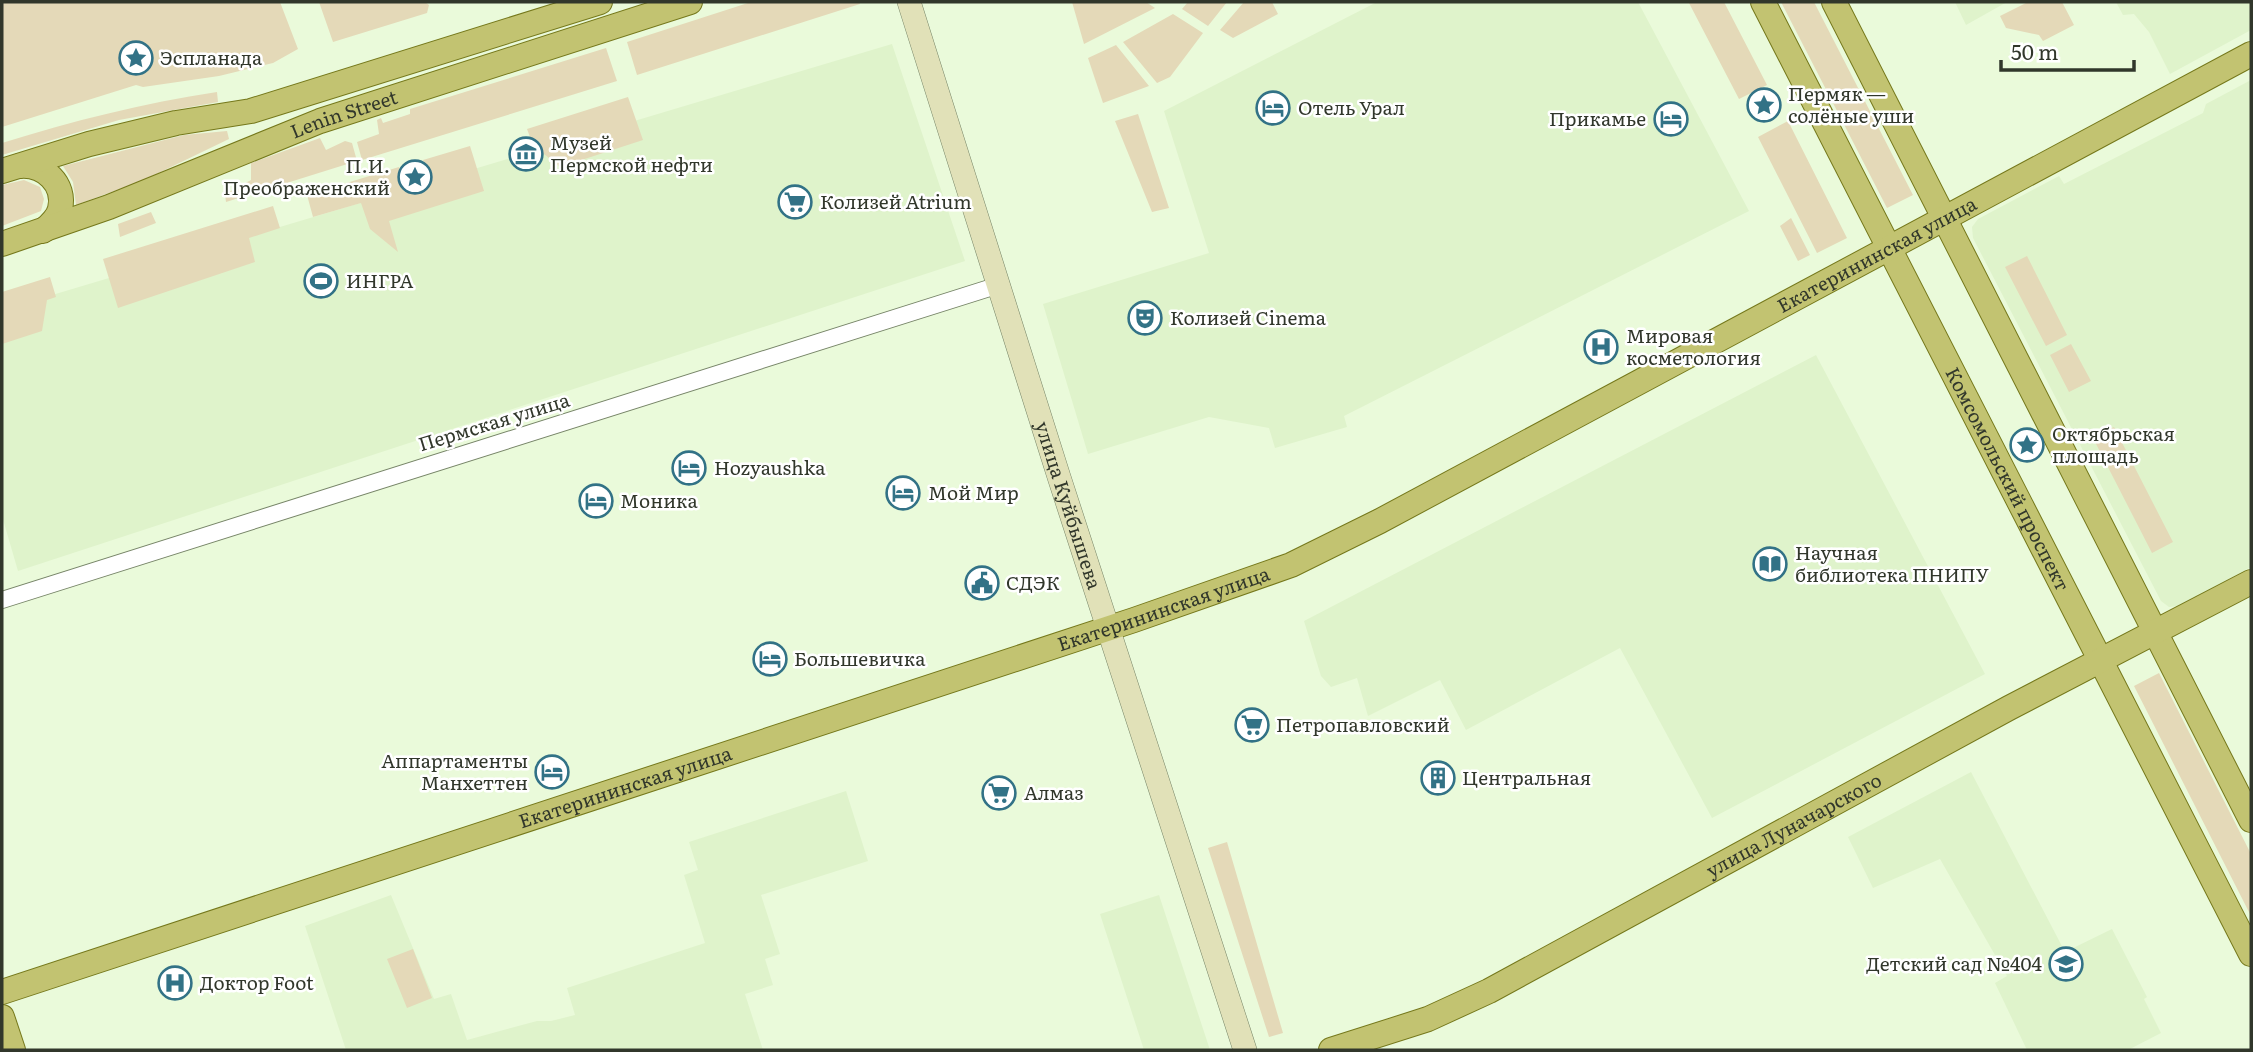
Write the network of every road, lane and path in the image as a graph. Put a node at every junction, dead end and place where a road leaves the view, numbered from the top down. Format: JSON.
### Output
{"nodes":[{"id":1,"x":600,"y":2,"type":"edge"},
{"id":2,"x":691,"y":2,"type":"edge"},
{"id":3,"x":909,"y":2,"type":"edge"},
{"id":4,"x":1763,"y":2,"type":"edge"},
{"id":5,"x":1834,"y":2,"type":"edge"},
{"id":6,"x":2251,"y":54,"type":"edge"},
{"id":7,"x":9,"y":169,"type":"edge"},
{"id":8,"x":1944,"y":219,"type":"junction"},
{"id":9,"x":43,"y":231,"type":"junction"},
{"id":10,"x":2,"y":244,"type":"edge"},
{"id":11,"x":1889,"y":248,"type":"junction"},
{"id":12,"x":999,"y":285,"type":"junction"},
{"id":13,"x":2251,"y":582,"type":"edge"},
{"id":14,"x":2,"y":600,"type":"edge"},
{"id":15,"x":1107,"y":628,"type":"junction"},
{"id":16,"x":2154,"y":632,"type":"junction"},
{"id":17,"x":2101,"y":659,"type":"junction"},
{"id":18,"x":2251,"y":820,"type":"edge"},
{"id":19,"x":2251,"y":954,"type":"edge"},
{"id":20,"x":2,"y":992,"type":"edge"},
{"id":21,"x":2,"y":1017,"type":"edge"},
{"id":22,"x":13,"y":1050,"type":"edge"},
{"id":23,"x":1245,"y":1050,"type":"edge"},
{"id":24,"x":1331,"y":1050,"type":"edge"}],
"edges":[{"from":1,"to":7,"type":"main road","name":"Lenin Street"},
{"from":2,"to":9,"type":"main road","name":"Lenin Street"},
{"from":3,"to":12,"type":"main road","name":"улица Куйбышева"},
{"from":4,"to":11,"type":"main road","name":"Комсомольский проспект"},
{"from":5,"to":8,"type":"main road"},
{"from":6,"to":8,"type":"main road","name":"Екатерининская улица"},
{"from":7,"to":9,"type":"main road"},
{"from":8,"to":11,"type":"main road","name":"Екатерининская улица"},
{"from":8,"to":16,"type":"main road"},
{"from":9,"to":10,"type":"main road","name":"Lenin Street"},
{"from":11,"to":15,"type":"main road","name":"Екатерининская улица"},
{"from":11,"to":17,"type":"main road","name":"Комсомольский проспект"},
{"from":12,"to":14,"type":"street","name":"Пермская улица"},
{"from":12,"to":15,"type":"main road","name":"улица Куйбышева"},
{"from":13,"to":16,"type":"main road","name":"улица Луначарского"},
{"from":15,"to":20,"type":"main road","name":"Екатерининская улица"},
{"from":15,"to":23,"type":"main road","name":"улица Куйбышева"},
{"from":16,"to":17,"type":"main road","name":"улица Луначарского"},
{"from":16,"to":18,"type":"main road"},
{"from":17,"to":19,"type":"main road","name":"Комсомольский проспект"},
{"from":17,"to":24,"type":"main road","name":"улица Луначарского"},
{"from":21,"to":22,"type":"main road"}]}
